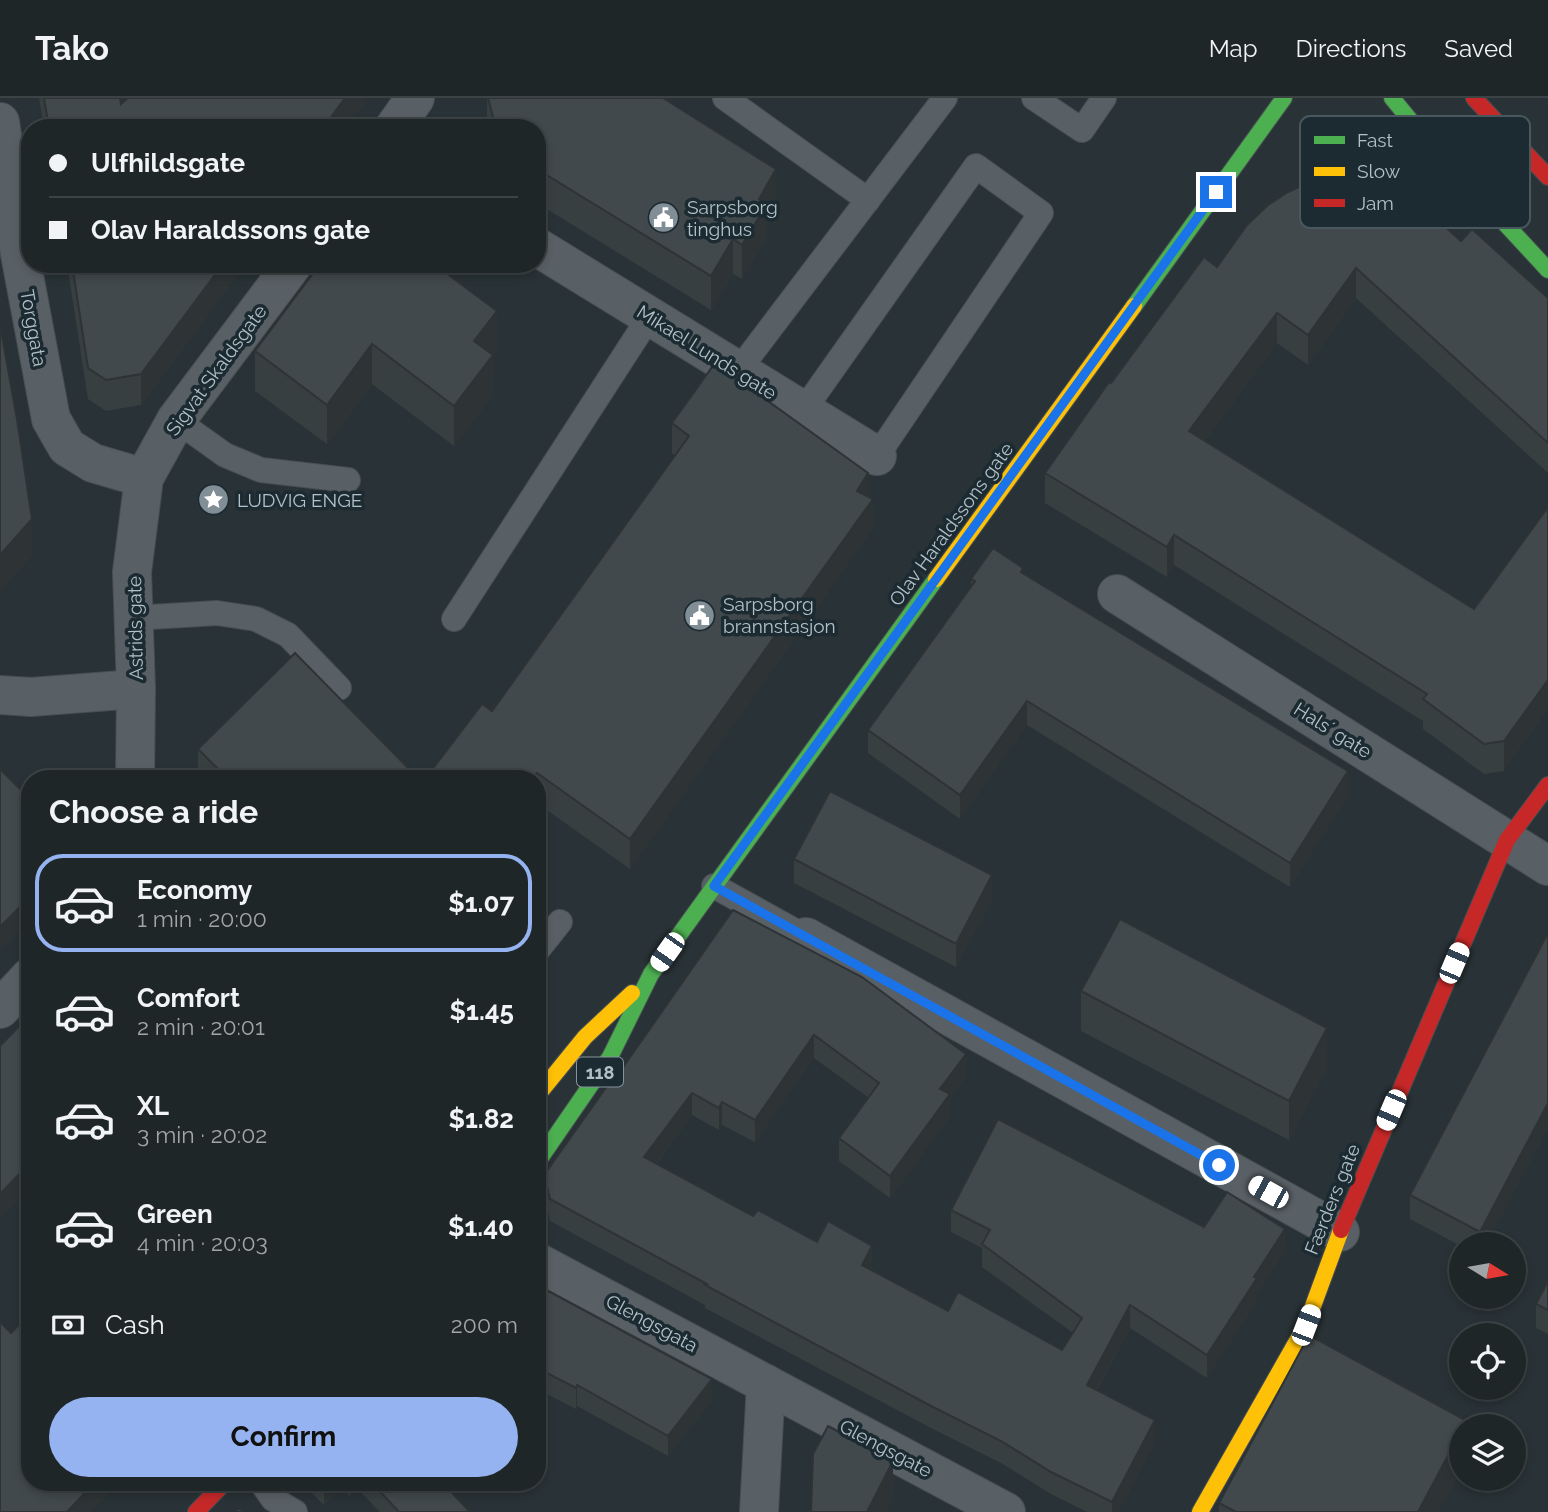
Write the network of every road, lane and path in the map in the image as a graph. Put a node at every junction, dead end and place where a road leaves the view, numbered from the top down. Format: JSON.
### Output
{"nodes":[{"id":1,"x":415,"y":98,"type":"edge"},
{"id":2,"x":726,"y":98,"type":"edge"},
{"id":3,"x":946,"y":98,"type":"edge"},
{"id":4,"x":1034,"y":98,"type":"edge"},
{"id":5,"x":1104,"y":98,"type":"edge"},
{"id":6,"x":1284,"y":98,"type":"edge"},
{"id":7,"x":1392,"y":98,"type":"edge"},
{"id":8,"x":1474,"y":98,"type":"edge"},
{"id":9,"x":1408,"y":116,"type":"edge"},
{"id":10,"x":1491,"y":116,"type":"edge"},
{"id":11,"x":400,"y":119,"type":"edge"},
{"id":12,"x":0,"y":122,"type":"edge"},
{"id":13,"x":1530,"y":158,"type":"edge"},
{"id":14,"x":1548,"y":177,"type":"edge"},
{"id":15,"x":868,"y":200,"type":"junction"},
{"id":16,"x":1509,"y":228,"type":"edge"},
{"id":17,"x":546,"y":252,"type":"edge"},
{"id":18,"x":21,"y":259,"type":"edge"},
{"id":19,"x":1548,"y":270,"type":"edge"},
{"id":20,"x":24,"y":273,"type":"edge"},
{"id":21,"x":286,"y":273,"type":"edge"},
{"id":22,"x":650,"y":316,"type":"junction"},
{"id":23,"x":738,"y":371,"type":"junction"},
{"id":24,"x":803,"y":411,"type":"junction"},
{"id":25,"x":176,"y":421,"type":"junction"},
{"id":26,"x":877,"y":457,"type":"joint"},
{"id":27,"x":144,"y":478,"type":"junction"},
{"id":28,"x":348,"y":480,"type":"dead end"},
{"id":29,"x":1117,"y":594,"type":"dead end"},
{"id":30,"x":134,"y":618,"type":"junction"},
{"id":31,"x":454,"y":619,"type":"dead end"},
{"id":32,"x":339,"y":688,"type":"dead end"},
{"id":33,"x":136,"y":689,"type":"junction"},
{"id":34,"x":0,"y":695,"type":"edge"},
{"id":35,"x":135,"y":770,"type":"edge"},
{"id":36,"x":1548,"y":785,"type":"edge"},
{"id":37,"x":1507,"y":840,"type":"junction"},
{"id":38,"x":1548,"y":866,"type":"edge"},
{"id":39,"x":714,"y":886,"type":"junction"},
{"id":40,"x":559,"y":922,"type":"dead end"},
{"id":41,"x":806,"y":937,"type":"joint"},
{"id":42,"x":546,"y":939,"type":"edge"},
{"id":43,"x":651,"y":974,"type":"junction"},
{"id":44,"x":21,"y":987,"type":"edge"},
{"id":45,"x":0,"y":1009,"type":"edge"},
{"id":46,"x":546,"y":1085,"type":"edge"},
{"id":47,"x":546,"y":1150,"type":"edge"},
{"id":48,"x":1340,"y":1232,"type":"junction"},
{"id":49,"x":546,"y":1267,"type":"edge"},
{"id":50,"x":766,"y":1384,"type":"junction"},
{"id":51,"x":216,"y":1491,"type":"edge"},
{"id":52,"x":267,"y":1491,"type":"edge"},
{"id":53,"x":196,"y":1512,"type":"edge"},
{"id":54,"x":295,"y":1512,"type":"edge"},
{"id":55,"x":760,"y":1512,"type":"edge"},
{"id":56,"x":1006,"y":1512,"type":"edge"},
{"id":57,"x":1200,"y":1512,"type":"edge"}],
"edges":[{"from":1,"to":11,"type":"street"},
{"from":2,"to":15,"type":"lane"},
{"from":3,"to":15,"type":"lane"},
{"from":4,"to":5,"type":"lane"},
{"from":6,"to":39,"type":"main road","name":"Olav Haraldssons gate","number":"118"},
{"from":7,"to":9,"type":"main road"},
{"from":8,"to":10,"type":"main road"},
{"from":12,"to":18,"type":"street","name":"Torggata"},
{"from":13,"to":14,"type":"main road"},
{"from":15,"to":23,"type":"lane"},
{"from":16,"to":19,"type":"main road"},
{"from":17,"to":22,"type":"street","name":"Mikael Lunds gate"},
{"from":20,"to":27,"type":"street","name":"Torggata"},
{"from":21,"to":25,"type":"street","name":"Sigvat Skaldsgate"},
{"from":22,"to":23,"type":"street","name":"Mikael Lunds gate"},
{"from":22,"to":31,"type":"lane"},
{"from":23,"to":24,"type":"street","name":"Mikael Lunds gate"},
{"from":24,"to":26,"type":"street","name":"Mikael Lunds gate"},
{"from":24,"to":26,"type":"lane"},
{"from":25,"to":27,"type":"street","name":"Sigvat Skaldsgate"},
{"from":25,"to":28,"type":"lane"},
{"from":27,"to":30,"type":"street","name":"Astrids gate"},
{"from":29,"to":37,"type":"street","name":"Hals´ gate"},
{"from":30,"to":32,"type":"lane"},
{"from":30,"to":33,"type":"street","name":"Astrids gate"},
{"from":33,"to":34,"type":"street"},
{"from":33,"to":35,"type":"street","name":"Astrids gate"},
{"from":36,"to":37,"type":"main road","name":"Færders gate"},
{"from":37,"to":38,"type":"street","name":"Hals´ gate"},
{"from":37,"to":48,"type":"main road","name":"Færders gate"},
{"from":39,"to":41,"type":"lane"},
{"from":39,"to":43,"type":"main road","name":"Olav Haraldssons gate","number":"118"},
{"from":40,"to":42,"type":"lane"},
{"from":41,"to":48,"type":"street"},
{"from":43,"to":46,"type":"main road","name":"Olav Haraldssons gate","number":"118"},
{"from":43,"to":47,"type":"main road","name":"Olav Haraldssons gate","number":"118"},
{"from":44,"to":45,"type":"street"},
{"from":48,"to":57,"type":"main road","name":"Færders gate"},
{"from":49,"to":50,"type":"street","name":"Glengsgata"},
{"from":50,"to":55,"type":"street"},
{"from":50,"to":56,"type":"street","name":"Glengsgate"},
{"from":51,"to":53,"type":"main road"},
{"from":52,"to":54,"type":"lane"}]}
